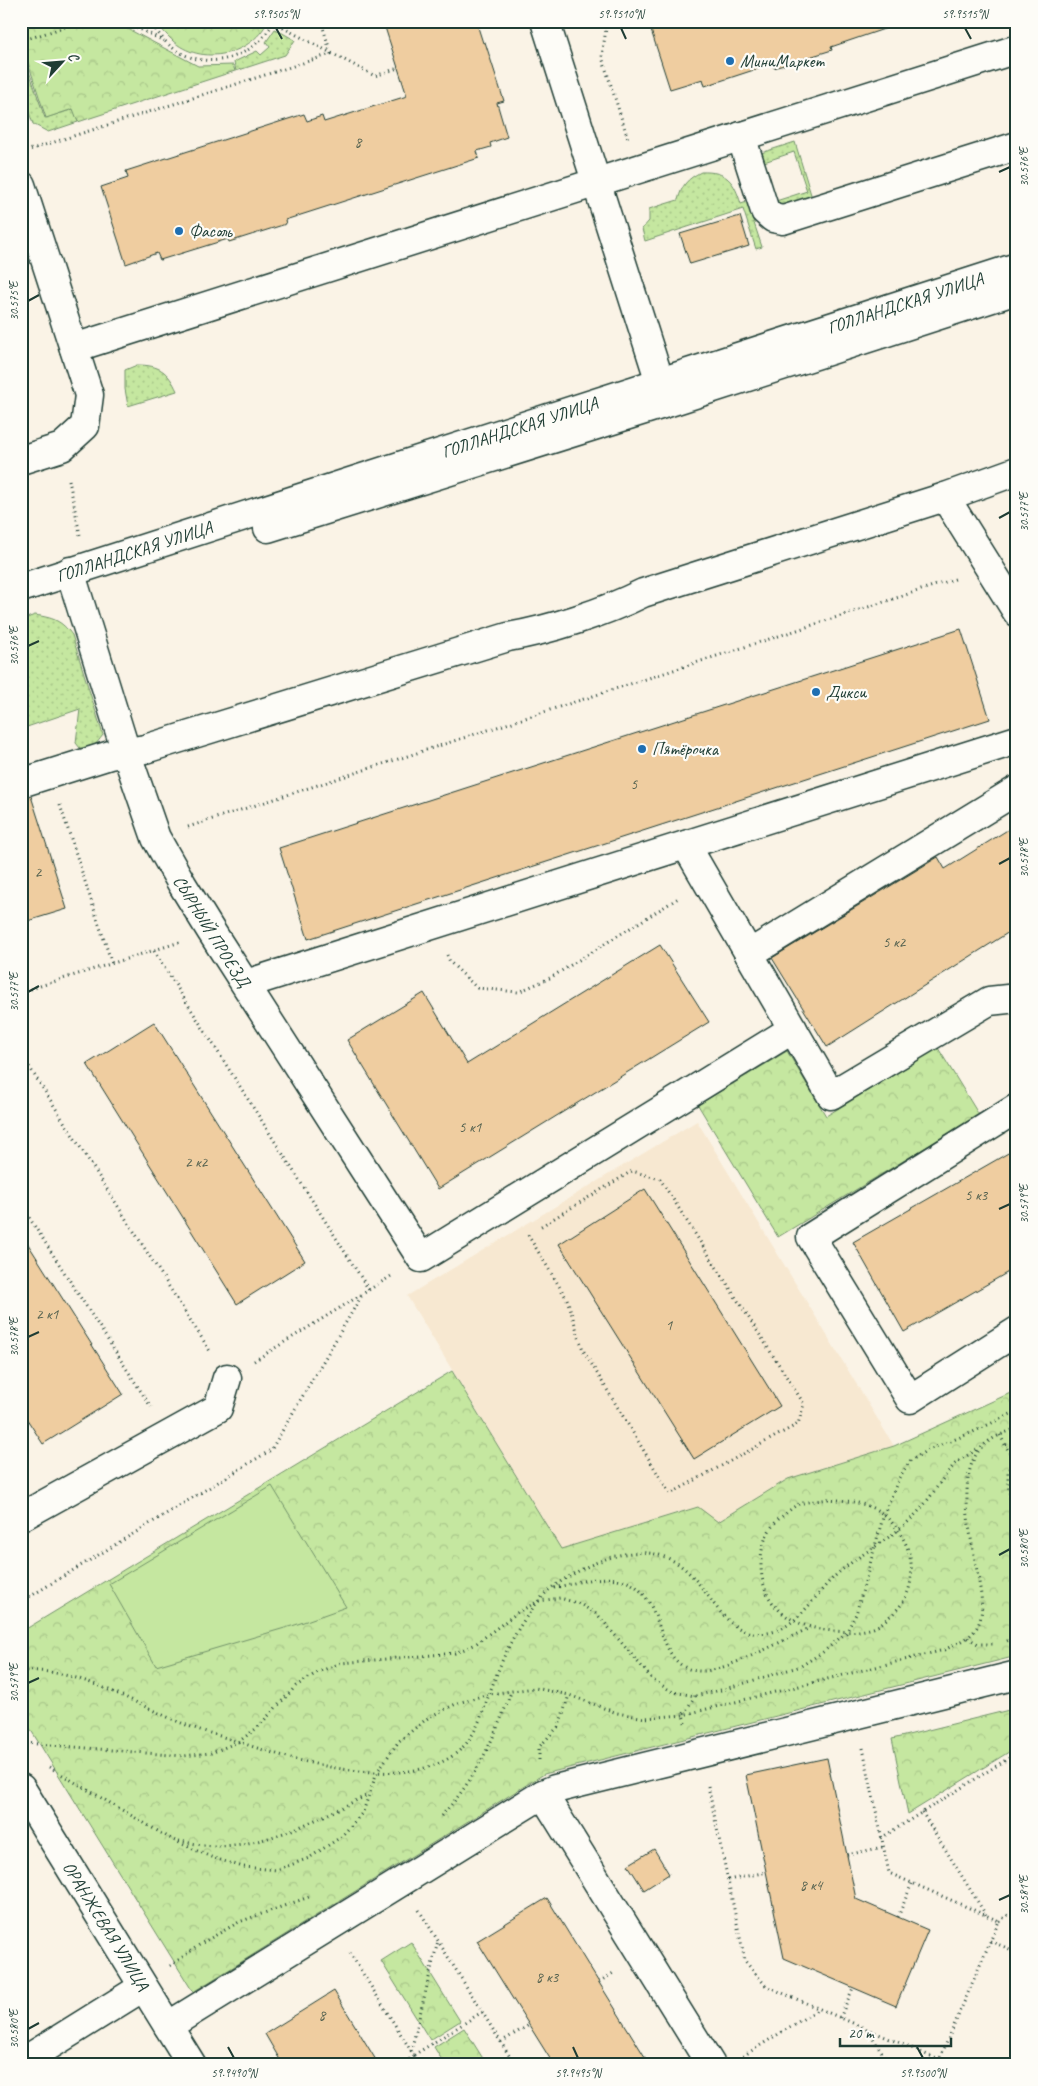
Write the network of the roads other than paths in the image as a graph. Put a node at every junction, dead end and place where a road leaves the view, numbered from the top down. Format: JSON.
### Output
{"nodes":[{"id":1,"x":545,"y":21,"type":"edge"},
{"id":2,"x":1017,"y":49,"type":"edge"},
{"id":3,"x":741,"y":136,"type":"junction"},
{"id":4,"x":1017,"y":146,"type":"edge"},
{"id":5,"x":596,"y":182,"type":"junction"},
{"id":6,"x":21,"y":185,"type":"edge"},
{"id":7,"x":1017,"y":267,"type":"edge"},
{"id":8,"x":1017,"y":290,"type":"edge"},
{"id":9,"x":74,"y":348,"type":"junction"},
{"id":10,"x":664,"y":393,"type":"junction"},
{"id":11,"x":21,"y":460,"type":"edge"},
{"id":12,"x":1017,"y":471,"type":"edge"},
{"id":13,"x":945,"y":497,"type":"junction"},
{"id":14,"x":73,"y":579,"type":"junction"},
{"id":15,"x":21,"y":588,"type":"edge"},
{"id":16,"x":21,"y":606,"type":"edge"},
{"id":17,"x":1017,"y":612,"type":"edge"},
{"id":18,"x":1017,"y":740,"type":"edge"},
{"id":19,"x":126,"y":752,"type":"junction"},
{"id":20,"x":21,"y":783,"type":"edge"},
{"id":21,"x":1017,"y":790,"type":"edge"},
{"id":22,"x":686,"y":844,"type":"junction"},
{"id":23,"x":749,"y":954,"type":"junction"},
{"id":24,"x":246,"y":984,"type":"junction"},
{"id":25,"x":1017,"y":998,"type":"edge"},
{"id":26,"x":793,"y":1029,"type":"junction"},
{"id":27,"x":1017,"y":1108,"type":"edge"},
{"id":28,"x":1017,"y":1331,"type":"edge"},
{"id":29,"x":227,"y":1378,"type":"road end"},
{"id":30,"x":21,"y":1517,"type":"edge"},
{"id":31,"x":1017,"y":1674,"type":"edge"},
{"id":32,"x":21,"y":1788,"type":"edge"},
{"id":33,"x":543,"y":1794,"type":"junction"},
{"id":34,"x":144,"y":1987,"type":"junction"},
{"id":35,"x":168,"y":2026,"type":"junction"},
{"id":36,"x":21,"y":2063,"type":"edge"},
{"id":37,"x":724,"y":2063,"type":"edge"},
{"id":38,"x":192,"y":2065,"type":"edge"}],
"edges":[{"from":1,"to":5,"type":"street"},
{"from":2,"to":3,"type":"street"},
{"from":3,"to":4,"type":"street"},
{"from":3,"to":5,"type":"street"},
{"from":5,"to":9,"type":"street"},
{"from":5,"to":10,"type":"street"},
{"from":6,"to":9,"type":"street"},
{"from":7,"to":10,"type":"street","name":"ГОЛЛАНДСКАЯ УЛИЦА"},
{"from":8,"to":10,"type":"street","name":"ГОЛЛАНДСКАЯ УЛИЦА"},
{"from":9,"to":11,"type":"street"},
{"from":10,"to":14,"type":"street","name":"ГОЛЛАНДСКАЯ УЛИЦА"},
{"from":12,"to":13,"type":"street"},
{"from":13,"to":17,"type":"street"},
{"from":13,"to":19,"type":"street"},
{"from":14,"to":15,"type":"street","name":"ГОЛЛАНДСКАЯ УЛИЦА"},
{"from":14,"to":16,"type":"street","name":"ГОЛЛАНДСКАЯ УЛИЦА"},
{"from":14,"to":19,"type":"street","name":"СЫРНЫЙ ПРОЕЗД"},
{"from":18,"to":22,"type":"street"},
{"from":19,"to":20,"type":"street"},
{"from":19,"to":24,"type":"street","name":"СЫРНЫЙ ПРОЕЗД"},
{"from":21,"to":23,"type":"street"},
{"from":22,"to":23,"type":"street"},
{"from":22,"to":24,"type":"street"},
{"from":23,"to":26,"type":"street"},
{"from":24,"to":26,"type":"street","name":"СЫРНЫЙ ПРОЕЗД"},
{"from":25,"to":26,"type":"street"},
{"from":27,"to":28,"type":"street"},
{"from":29,"to":30,"type":"street"},
{"from":31,"to":33,"type":"street"},
{"from":32,"to":34,"type":"street","name":"ОРАНЖЕВАЯ УЛИЦА"},
{"from":33,"to":35,"type":"street"},
{"from":33,"to":37,"type":"street"},
{"from":34,"to":35,"type":"street","name":"ОРАНЖЕВАЯ УЛИЦА"},
{"from":34,"to":36,"type":"street"},
{"from":35,"to":38,"type":"street","name":"ОРАНЖЕВАЯ УЛИЦА"}]}
